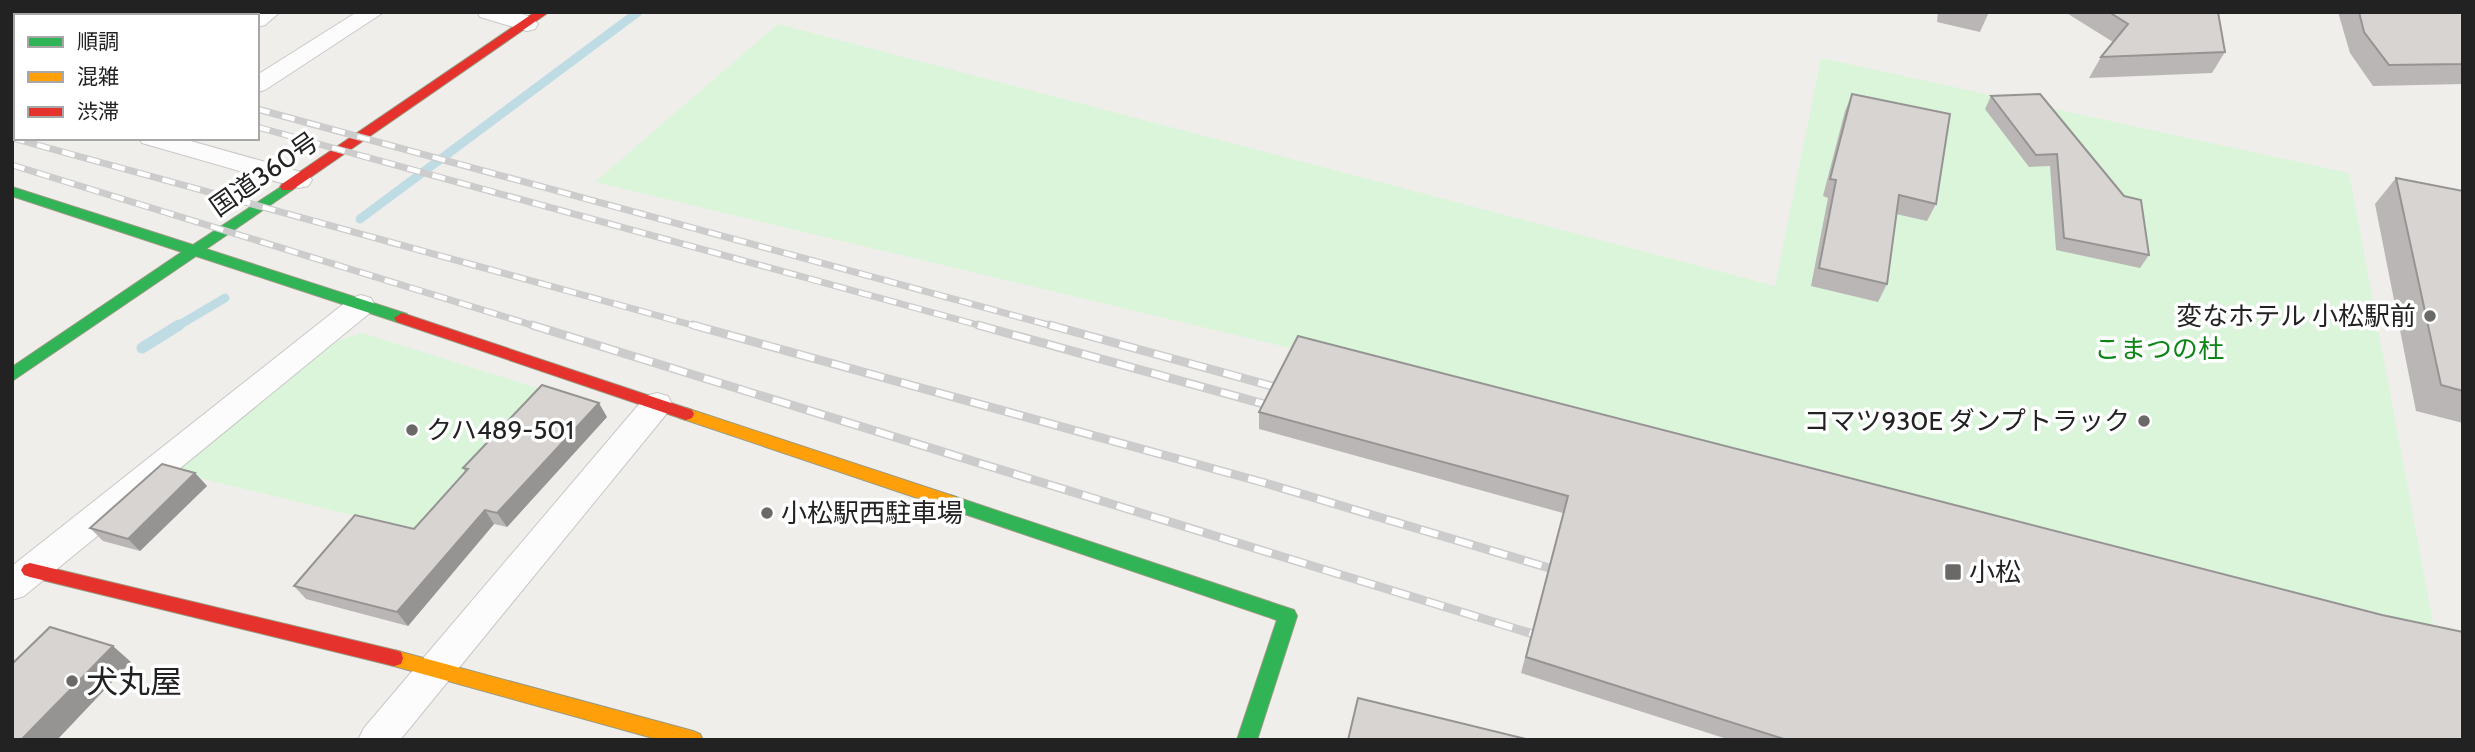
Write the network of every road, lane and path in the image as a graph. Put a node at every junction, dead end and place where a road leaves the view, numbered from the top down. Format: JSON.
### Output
{"nodes":[{"id":1,"x":373,"y":12,"type":"edge"},
{"id":2,"x":488,"y":12,"type":"edge"},
{"id":3,"x":535,"y":18,"type":"edge"},
{"id":4,"x":259,"y":84,"type":"edge"},
{"id":5,"x":163,"y":140,"type":"edge"},
{"id":6,"x":299,"y":180,"type":"junction"},
{"id":7,"x":12,"y":191,"type":"edge"},
{"id":8,"x":198,"y":250,"type":"junction"},
{"id":9,"x":361,"y":305,"type":"junction"},
{"id":10,"x":12,"y":374,"type":"edge"},
{"id":11,"x":657,"y":404,"type":"junction"},
{"id":12,"x":21,"y":578,"type":"edge"},
{"id":13,"x":436,"y":668,"type":"junction"},
{"id":14,"x":377,"y":740,"type":"edge"},
{"id":15,"x":694,"y":740,"type":"edge"},
{"id":16,"x":1247,"y":740,"type":"edge"}],
"edges":[{"from":1,"to":4,"type":"street"},
{"from":2,"to":3,"type":"street"},
{"from":3,"to":6,"type":"main road","name":"国道360号"},
{"from":5,"to":6,"type":"street"},
{"from":6,"to":8,"type":"main road","name":"国道360号"},
{"from":7,"to":8,"type":"main road"},
{"from":8,"to":9,"type":"main road"},
{"from":8,"to":10,"type":"main road","name":"国道360号"},
{"from":9,"to":11,"type":"main road"},
{"from":9,"to":12,"type":"street"},
{"from":11,"to":13,"type":"street"},
{"from":11,"to":16,"type":"main road"},
{"from":12,"to":13,"type":"main road"},
{"from":13,"to":14,"type":"street"},
{"from":13,"to":15,"type":"main road"}]}
